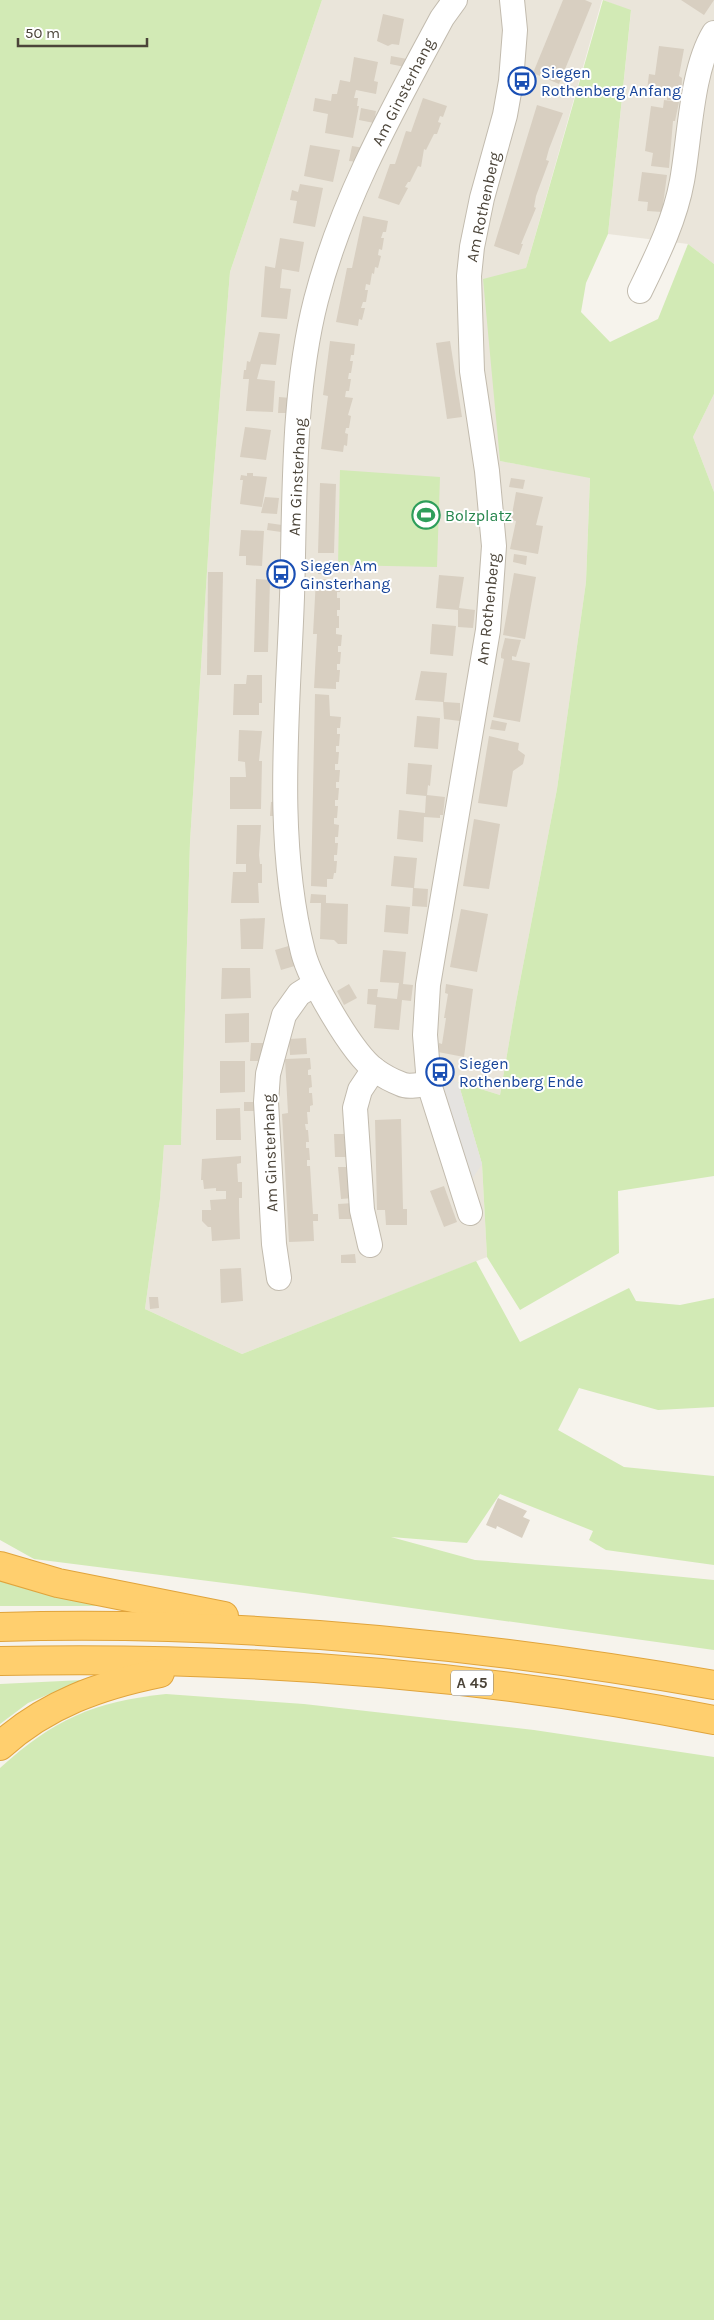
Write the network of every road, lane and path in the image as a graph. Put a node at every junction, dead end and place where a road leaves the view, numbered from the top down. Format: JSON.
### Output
{"nodes":[{"id":1,"x":455,"y":0,"type":"edge"},
{"id":2,"x":512,"y":0,"type":"edge"},
{"id":3,"x":714,"y":34,"type":"edge"},
{"id":4,"x":640,"y":291,"type":"dead end"},
{"id":5,"x":315,"y":984,"type":"junction"},
{"id":6,"x":374,"y":1069,"type":"junction"},
{"id":7,"x":430,"y":1084,"type":"junction"},
{"id":8,"x":470,"y":1213,"type":"dead end"},
{"id":9,"x":370,"y":1245,"type":"dead end"},
{"id":10,"x":279,"y":1278,"type":"dead end"},
{"id":11,"x":0,"y":1566,"type":"edge"},
{"id":12,"x":0,"y":1627,"type":"edge"},
{"id":13,"x":314,"y":1634,"type":"junction"},
{"id":14,"x":0,"y":1661,"type":"edge"},
{"id":15,"x":227,"y":1665,"type":"junction"},
{"id":16,"x":714,"y":1685,"type":"edge"},
{"id":17,"x":714,"y":1720,"type":"edge"},
{"id":18,"x":0,"y":1746,"type":"edge"}],
"edges":[{"from":1,"to":5,"type":"street","name":"Am Ginsterhang"},
{"from":2,"to":7,"type":"street","name":"Am Rothenberg"},
{"from":3,"to":4,"type":"street"},
{"from":5,"to":6,"type":"street","name":"Am Ginsterhang"},
{"from":5,"to":10,"type":"street","name":"Am Ginsterhang"},
{"from":6,"to":7,"type":"street","name":"Am Ginsterhang"},
{"from":6,"to":9,"type":"street"},
{"from":7,"to":8,"type":"street","name":"Am Rothenberg"},
{"from":11,"to":13,"type":"highway"},
{"from":12,"to":13,"type":"highway","number":"A 45"},
{"from":13,"to":16,"type":"highway","number":"A 45"},
{"from":14,"to":15,"type":"highway","number":"A 45"},
{"from":15,"to":17,"type":"highway","number":"A 45"},
{"from":15,"to":18,"type":"highway"}]}
